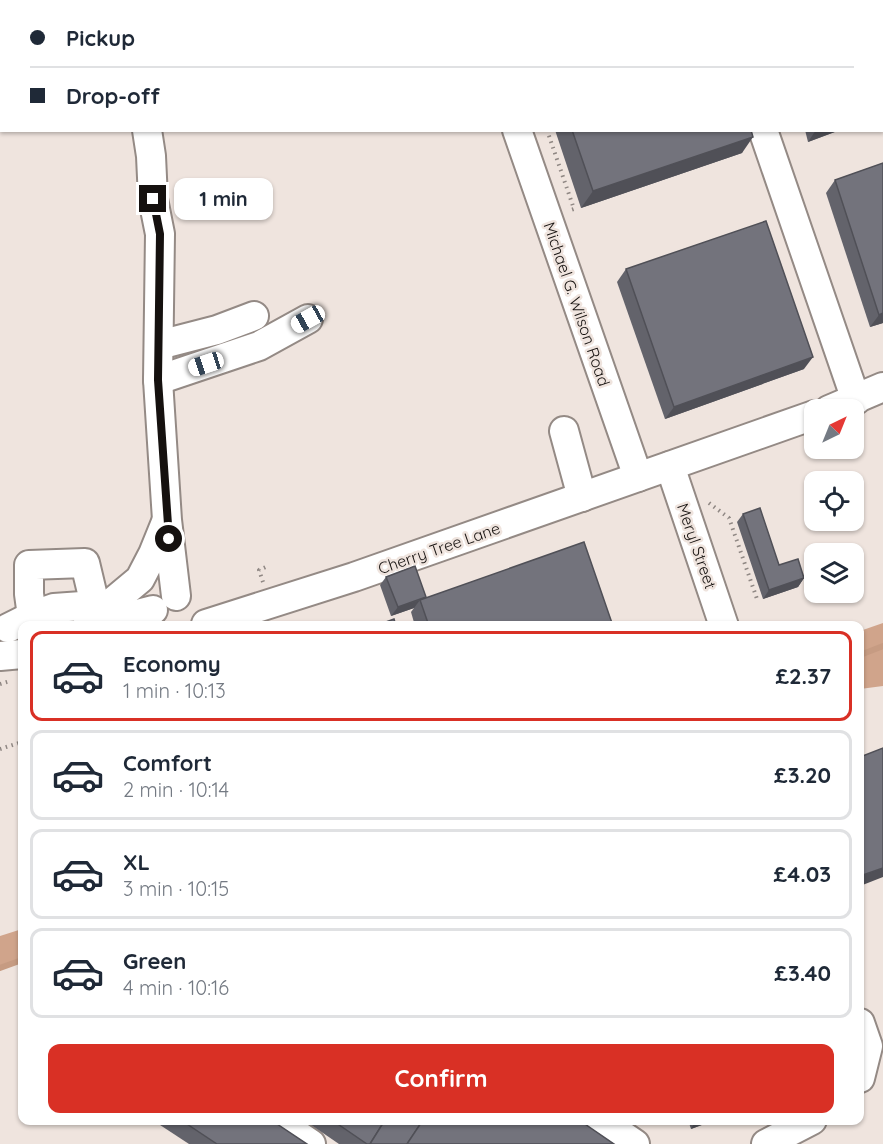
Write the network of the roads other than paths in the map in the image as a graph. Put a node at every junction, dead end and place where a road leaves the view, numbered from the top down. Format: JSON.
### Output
{"nodes":[{"id":1,"x":131,"y":132,"type":"edge"},
{"id":2,"x":147,"y":132,"type":"edge"},
{"id":3,"x":519,"y":132,"type":"edge"},
{"id":4,"x":765,"y":132,"type":"edge"},
{"id":5,"x":153,"y":199,"type":"junction"},
{"id":6,"x":254,"y":316,"type":"dead end"},
{"id":7,"x":159,"y":362,"type":"junction"},
{"id":8,"x":883,"y":387,"type":"edge"},
{"id":9,"x":840,"y":399,"type":"edge"},
{"id":10,"x":856,"y":399,"type":"edge"},
{"id":11,"x":804,"y":419,"type":"edge"},
{"id":12,"x":564,"y":430,"type":"dead end"},
{"id":13,"x":670,"y":466,"type":"junction"},
{"id":14,"x":638,"y":477,"type":"junction"},
{"id":15,"x":582,"y":497,"type":"junction"},
{"id":16,"x":167,"y":520,"type":"junction"},
{"id":17,"x":95,"y":605,"type":"junction"},
{"id":18,"x":159,"y":610,"type":"edge"},
{"id":19,"x":22,"y":621,"type":"edge"},
{"id":20,"x":29,"y":621,"type":"edge"},
{"id":21,"x":99,"y":621,"type":"edge"},
{"id":22,"x":205,"y":621,"type":"edge"},
{"id":23,"x":218,"y":621,"type":"edge"},
{"id":24,"x":722,"y":621,"type":"edge"},
{"id":25,"x":18,"y":654,"type":"edge"},
{"id":26,"x":0,"y":656,"type":"edge"},
{"id":27,"x":864,"y":1035,"type":"edge"},
{"id":28,"x":864,"y":1062,"type":"edge"},
{"id":29,"x":283,"y":1125,"type":"edge"},
{"id":30,"x":607,"y":1125,"type":"edge"},
{"id":31,"x":802,"y":1125,"type":"edge"},
{"id":32,"x":311,"y":1144,"type":"edge"},
{"id":33,"x":635,"y":1144,"type":"edge"},
{"id":34,"x":766,"y":1144,"type":"edge"}],
"edges":[{"from":1,"to":5,"type":"street"},
{"from":2,"to":5,"type":"street"},
{"from":3,"to":14,"type":"street","name":"Michael G. Wilson Road"},
{"from":4,"to":9,"type":"street"},
{"from":5,"to":7,"type":"street"},
{"from":6,"to":7,"type":"street"},
{"from":7,"to":16,"type":"street"},
{"from":8,"to":10,"type":"street"},
{"from":11,"to":13,"type":"street","name":"Cherry Tree Lane"},
{"from":12,"to":15,"type":"street"},
{"from":13,"to":14,"type":"street","name":"Cherry Tree Lane"},
{"from":13,"to":24,"type":"street","name":"Meryl Street"},
{"from":14,"to":15,"type":"street","name":"Cherry Tree Lane"},
{"from":15,"to":23,"type":"street","name":"Cherry Tree Lane"},
{"from":16,"to":17,"type":"street"},
{"from":16,"to":18,"type":"street"},
{"from":17,"to":19,"type":"street"},
{"from":17,"to":20,"type":"street"},
{"from":18,"to":21,"type":"street"},
{"from":18,"to":22,"type":"street"},
{"from":25,"to":26,"type":"street"},
{"from":27,"to":28,"type":"street"},
{"from":29,"to":32,"type":"street"},
{"from":30,"to":33,"type":"street"},
{"from":31,"to":34,"type":"street"}]}
